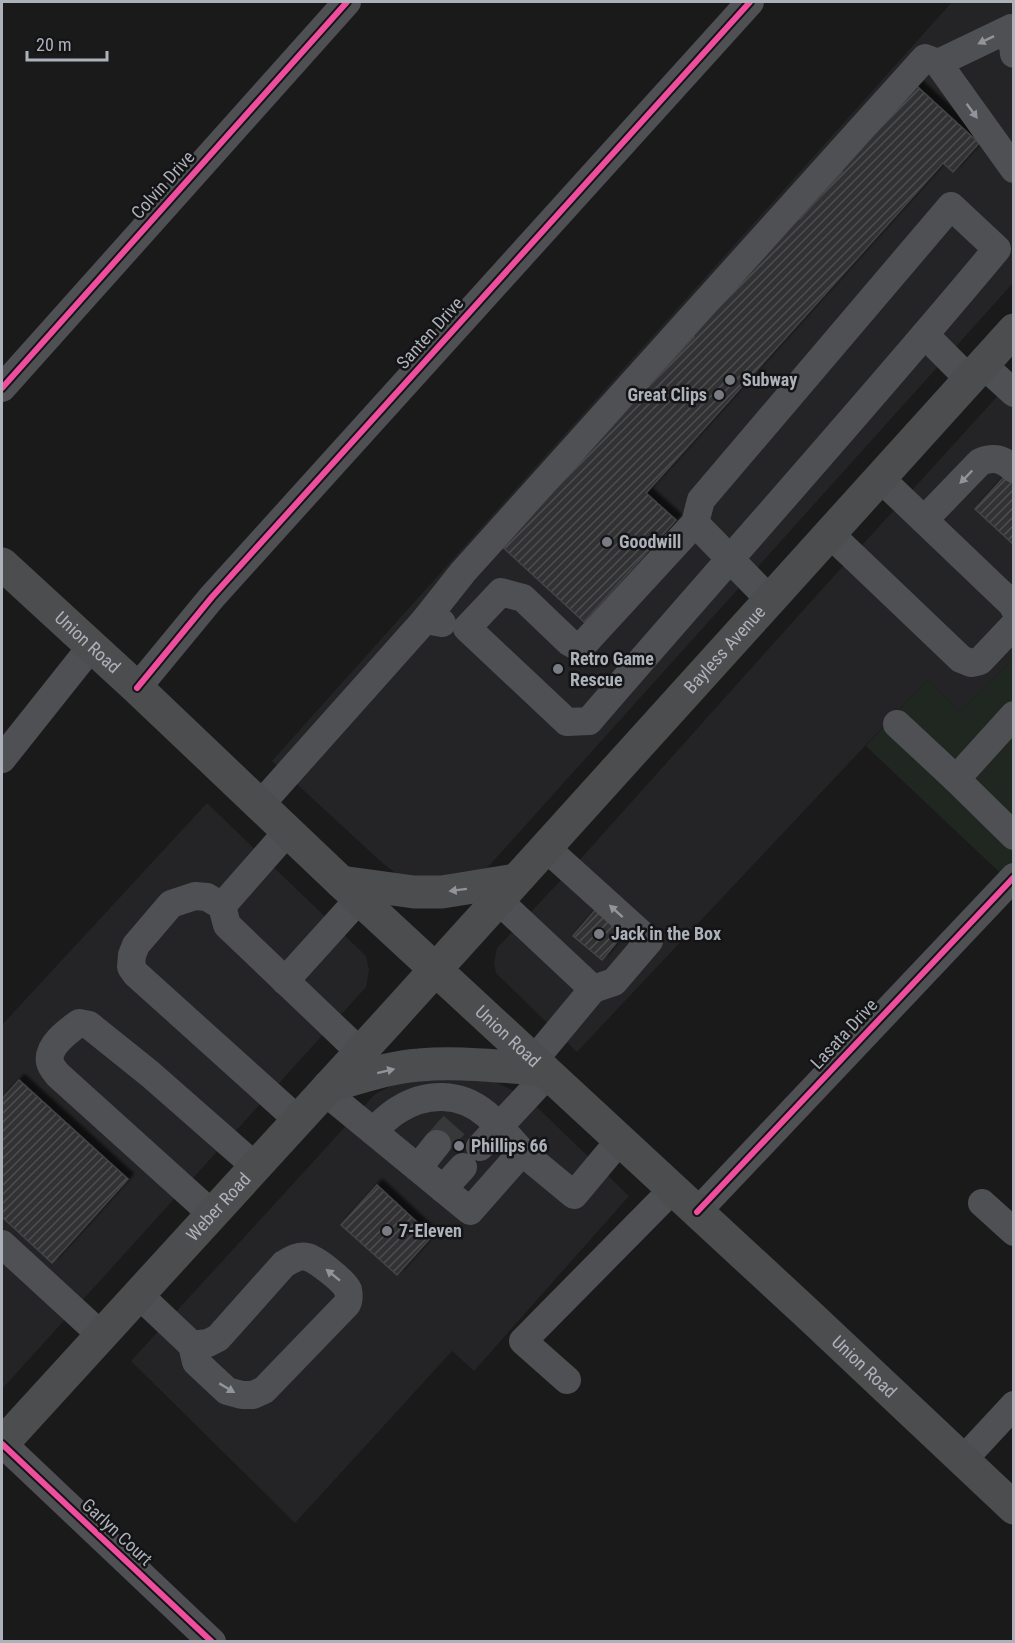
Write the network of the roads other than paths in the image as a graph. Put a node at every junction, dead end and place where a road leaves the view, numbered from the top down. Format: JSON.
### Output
{"nodes":[{"id":1,"x":347,"y":2,"type":"edge"},
{"id":2,"x":750,"y":2,"type":"edge"},
{"id":3,"x":1014,"y":54,"type":"edge"},
{"id":4,"x":938,"y":63,"type":"junction"},
{"id":5,"x":1014,"y":169,"type":"edge"},
{"id":6,"x":1005,"y":245,"type":"edge"},
{"id":7,"x":1014,"y":330,"type":"edge"},
{"id":8,"x":925,"y":335,"type":"junction"},
{"id":9,"x":976,"y":371,"type":"junction"},
{"id":10,"x":2,"y":388,"type":"edge"},
{"id":11,"x":1014,"y":393,"type":"edge"},
{"id":12,"x":1014,"y":469,"type":"edge"},
{"id":13,"x":880,"y":478,"type":"junction"},
{"id":14,"x":924,"y":520,"type":"junction"},
{"id":15,"x":695,"y":522,"type":"junction"},
{"id":16,"x":830,"y":534,"type":"junction"},
{"id":17,"x":728,"y":559,"type":"junction"},
{"id":18,"x":2,"y":564,"type":"edge"},
{"id":19,"x":770,"y":599,"type":"junction"},
{"id":20,"x":1014,"y":608,"type":"edge"},
{"id":21,"x":425,"y":620,"type":"junction"},
{"id":22,"x":1013,"y":625,"type":"edge"},
{"id":23,"x":467,"y":628,"type":"junction"},
{"id":24,"x":91,"y":647,"type":"junction"},
{"id":25,"x":137,"y":688,"type":"junction"},
{"id":26,"x":1014,"y":715,"type":"edge"},
{"id":27,"x":897,"y":724,"type":"dead end"},
{"id":28,"x":2,"y":759,"type":"edge"},
{"id":29,"x":956,"y":779,"type":"junction"},
{"id":30,"x":260,"y":805,"type":"junction"},
{"id":31,"x":288,"y":831,"type":"junction"},
{"id":32,"x":1014,"y":836,"type":"edge"},
{"id":33,"x":545,"y":847,"type":"junction"},
{"id":34,"x":1014,"y":877,"type":"edge"},
{"id":35,"x":350,"y":890,"type":"junction"},
{"id":36,"x":507,"y":890,"type":"junction"},
{"id":37,"x":222,"y":906,"type":"junction"},
{"id":38,"x":436,"y":968,"type":"junction"},
{"id":39,"x":285,"y":981,"type":"junction"},
{"id":40,"x":593,"y":988,"type":"junction"},
{"id":41,"x":360,"y":1052,"type":"junction"},
{"id":42,"x":542,"y":1068,"type":"junction"},
{"id":43,"x":327,"y":1088,"type":"junction"},
{"id":44,"x":298,"y":1120,"type":"junction"},
{"id":45,"x":454,"y":1125,"type":"junction"},
{"id":46,"x":374,"y":1131,"type":"junction"},
{"id":47,"x":620,"y":1140,"type":"junction"},
{"id":48,"x":480,"y":1147,"type":"junction"},
{"id":49,"x":522,"y":1152,"type":"junction"},
{"id":50,"x":256,"y":1167,"type":"junction"},
{"id":51,"x":418,"y":1168,"type":"junction"},
{"id":52,"x":443,"y":1189,"type":"junction"},
{"id":53,"x":673,"y":1189,"type":"junction"},
{"id":54,"x":982,"y":1203,"type":"dead end"},
{"id":55,"x":697,"y":1212,"type":"junction"},
{"id":56,"x":212,"y":1214,"type":"junction"},
{"id":57,"x":1014,"y":1232,"type":"edge"},
{"id":58,"x":2,"y":1244,"type":"edge"},
{"id":59,"x":138,"y":1294,"type":"junction"},
{"id":60,"x":101,"y":1335,"type":"junction"},
{"id":61,"x":192,"y":1345,"type":"junction"},
{"id":62,"x":567,"y":1380,"type":"dead end"},
{"id":63,"x":1014,"y":1405,"type":"edge"},
{"id":64,"x":2,"y":1444,"type":"edge"},
{"id":65,"x":963,"y":1460,"type":"junction"},
{"id":66,"x":1014,"y":1508,"type":"edge"},
{"id":67,"x":212,"y":1641,"type":"edge"}],
"edges":[{"from":1,"to":10,"type":"street","name":"Colvin Drive"},
{"from":2,"to":25,"type":"street","name":"Santen Drive"},
{"from":3,"to":4,"type":"street","one_way":true},
{"from":4,"to":5,"type":"street","one_way":true},
{"from":4,"to":21,"type":"street"},
{"from":6,"to":8,"type":"street"},
{"from":6,"to":15,"type":"street"},
{"from":7,"to":9,"type":"main road","name":"Bayless Avenue"},
{"from":8,"to":9,"type":"street"},
{"from":8,"to":17,"type":"street"},
{"from":9,"to":11,"type":"street"},
{"from":9,"to":13,"type":"main road","name":"Bayless Avenue"},
{"from":12,"to":14,"type":"street","one_way":true},
{"from":13,"to":14,"type":"street"},
{"from":13,"to":16,"type":"main road","name":"Bayless Avenue"},
{"from":14,"to":20,"type":"street"},
{"from":15,"to":17,"type":"street"},
{"from":15,"to":23,"type":"street"},
{"from":16,"to":19,"type":"main road","name":"Bayless Avenue"},
{"from":16,"to":22,"type":"street"},
{"from":17,"to":19,"type":"street"},
{"from":17,"to":23,"type":"street"},
{"from":18,"to":24,"type":"main road","name":"Union Road"},
{"from":19,"to":33,"type":"main road","name":"Bayless Avenue"},
{"from":21,"to":23,"type":"street"},
{"from":21,"to":30,"type":"street"},
{"from":24,"to":25,"type":"main road","name":"Union Road"},
{"from":24,"to":28,"type":"street"},
{"from":25,"to":30,"type":"main road","name":"Union Road"},
{"from":26,"to":29,"type":"street"},
{"from":27,"to":29,"type":"street"},
{"from":29,"to":32,"type":"street"},
{"from":30,"to":31,"type":"main road","name":"Union Road"},
{"from":31,"to":35,"type":"main road","name":"Union Road"},
{"from":31,"to":37,"type":"street"},
{"from":33,"to":36,"type":"main road","name":"Bayless Avenue"},
{"from":40,"to":33,"type":"street","one_way":true},
{"from":34,"to":55,"type":"street","name":"Lasata Drive"},
{"from":36,"to":35,"type":"main road","one_way":true},
{"from":35,"to":38,"type":"main road","name":"Union Road"},
{"from":35,"to":39,"type":"street"},
{"from":36,"to":38,"type":"main road","name":"Bayless Avenue"},
{"from":36,"to":40,"type":"street"},
{"from":37,"to":39,"type":"street"},
{"from":37,"to":44,"type":"street"},
{"from":38,"to":41,"type":"main road","name":"Weber Road"},
{"from":38,"to":42,"type":"main road","name":"Union Road"},
{"from":39,"to":41,"type":"street"},
{"from":40,"to":42,"type":"street"},
{"from":41,"to":43,"type":"main road","name":"Weber Road"},
{"from":43,"to":42,"type":"main road","one_way":true},
{"from":42,"to":47,"type":"main road","name":"Union Road"},
{"from":42,"to":48,"type":"street"},
{"from":43,"to":44,"type":"main road","name":"Weber Road"},
{"from":43,"to":46,"type":"street"},
{"from":44,"to":50,"type":"main road","name":"Weber Road"},
{"from":45,"to":46,"type":"street"},
{"from":45,"to":48,"type":"street"},
{"from":45,"to":51,"type":"street"},
{"from":46,"to":51,"type":"street"},
{"from":47,"to":49,"type":"street"},
{"from":47,"to":53,"type":"main road","name":"Union Road"},
{"from":48,"to":49,"type":"street"},
{"from":48,"to":52,"type":"street"},
{"from":49,"to":52,"type":"street"},
{"from":50,"to":56,"type":"main road","name":"Weber Road"},
{"from":50,"to":56,"type":"street"},
{"from":51,"to":52,"type":"street"},
{"from":53,"to":55,"type":"main road","name":"Union Road"},
{"from":53,"to":62,"type":"street"},
{"from":54,"to":57,"type":"street"},
{"from":55,"to":65,"type":"main road","name":"Union Road"},
{"from":56,"to":59,"type":"main road","name":"Weber Road"},
{"from":58,"to":60,"type":"street"},
{"from":59,"to":60,"type":"main road","name":"Weber Road"},
{"from":59,"to":61,"type":"street"},
{"from":60,"to":64,"type":"main road","name":"Weber Road"},
{"from":61,"to":61,"type":"street","one_way":true},
{"from":63,"to":65,"type":"street"},
{"from":64,"to":67,"type":"street","name":"Garlyn Court"},
{"from":65,"to":66,"type":"main road","name":"Union Road"}]}
